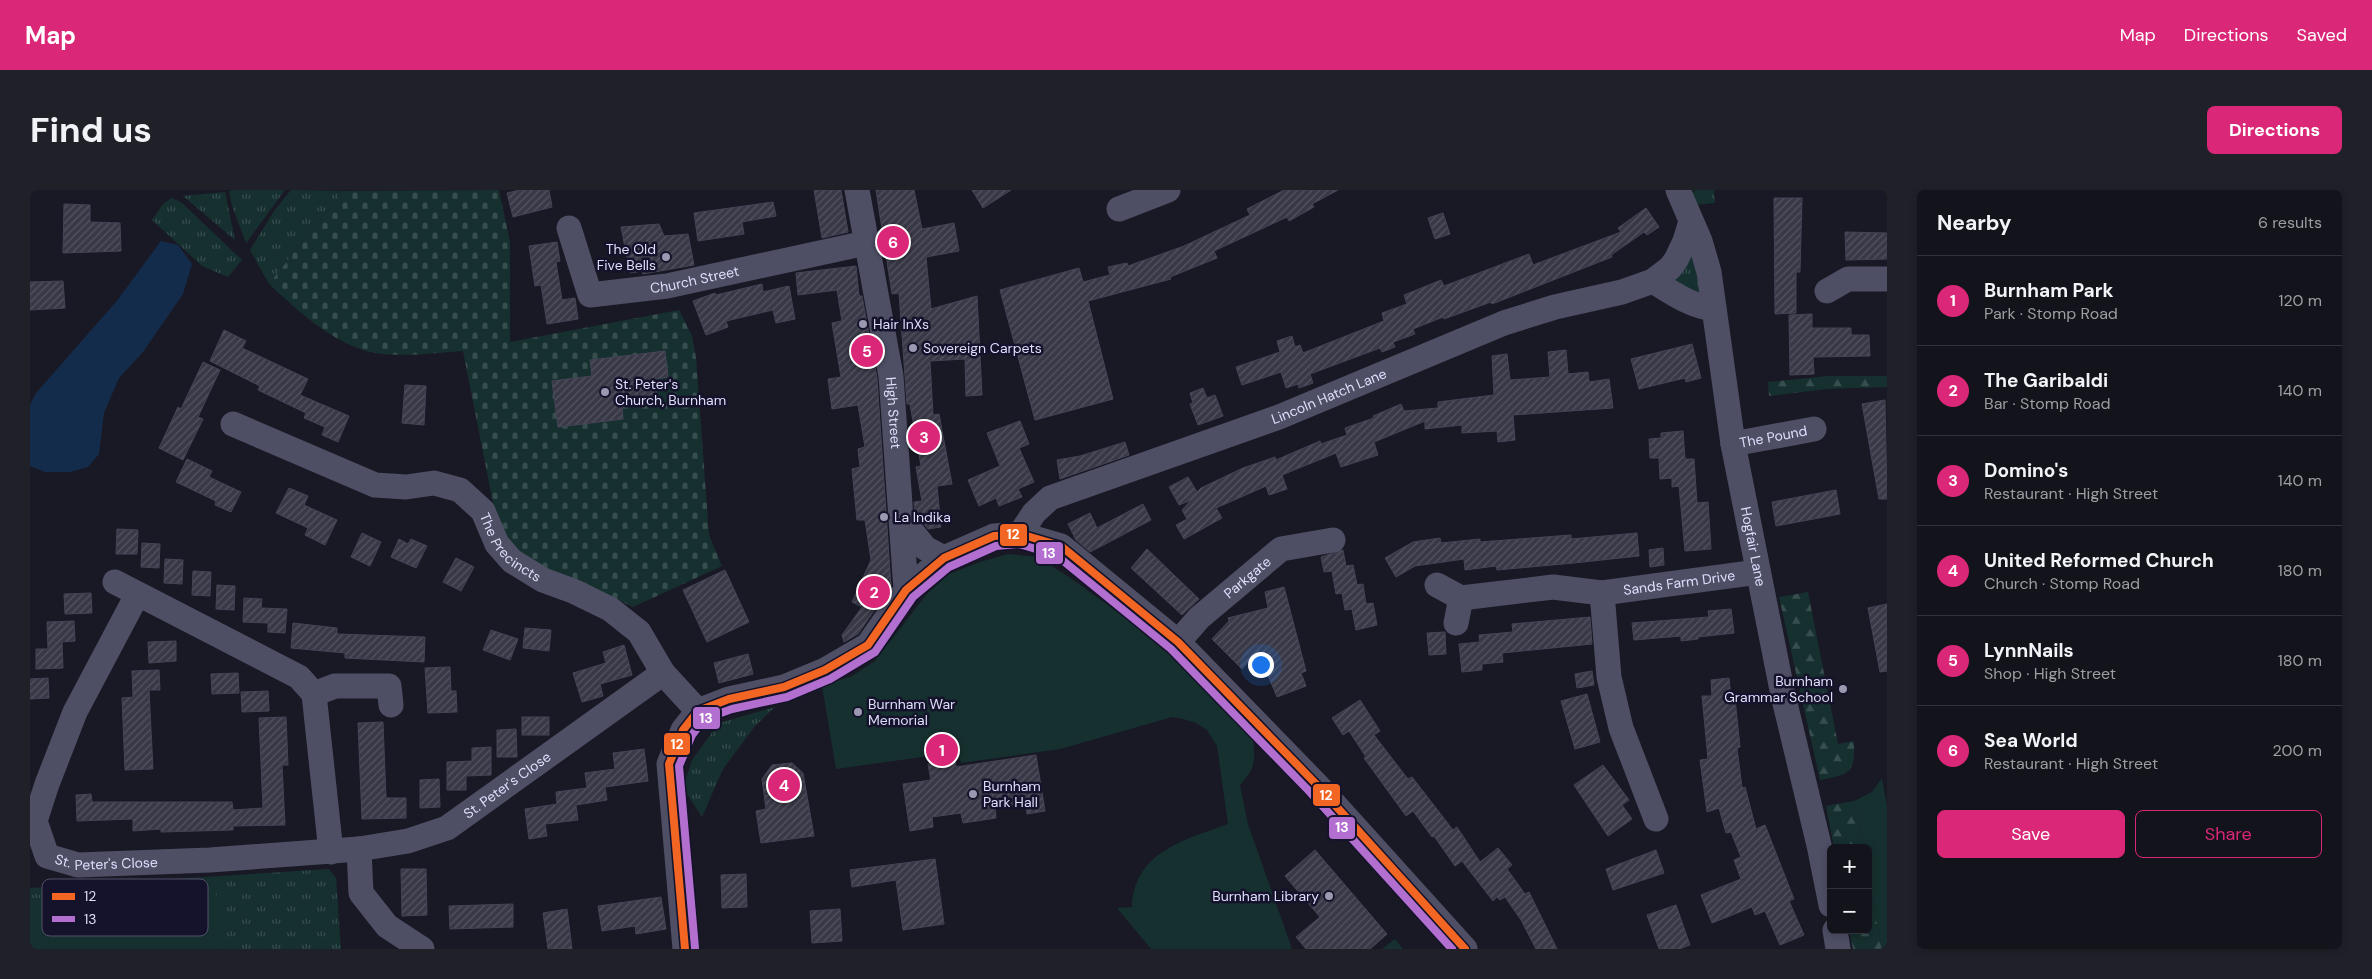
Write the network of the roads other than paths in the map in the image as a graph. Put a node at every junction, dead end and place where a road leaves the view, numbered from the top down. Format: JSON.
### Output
{"nodes":[{"id":1,"x":857,"y":190,"type":"edge"},
{"id":2,"x":1168,"y":190,"type":"edge"},
{"id":3,"x":1678,"y":190,"type":"edge"},
{"id":4,"x":1119,"y":209,"type":"dead end"},
{"id":5,"x":1692,"y":221,"type":"junction"},
{"id":6,"x":569,"y":228,"type":"dead end"},
{"id":7,"x":866,"y":243,"type":"junction"},
{"id":8,"x":1887,"y":279,"type":"edge"},
{"id":9,"x":1653,"y":281,"type":"junction"},
{"id":10,"x":1827,"y":291,"type":"dead end"},
{"id":11,"x":1714,"y":309,"type":"junction"},
{"id":12,"x":232,"y":424,"type":"dead end"},
{"id":13,"x":1814,"y":429,"type":"dead end"},
{"id":14,"x":1733,"y":444,"type":"junction"},
{"id":15,"x":902,"y":519,"type":"junction"},
{"id":16,"x":1020,"y":534,"type":"junction"},
{"id":17,"x":1333,"y":540,"type":"dead end"},
{"id":18,"x":944,"y":558,"type":"junction"},
{"id":19,"x":1758,"y":572,"type":"junction"},
{"id":20,"x":115,"y":582,"type":"dead end"},
{"id":21,"x":1437,"y":585,"type":"dead end"},
{"id":22,"x":906,"y":590,"type":"junction"},
{"id":23,"x":1602,"y":593,"type":"junction"},
{"id":24,"x":137,"y":595,"type":"junction"},
{"id":25,"x":1461,"y":598,"type":"junction"},
{"id":26,"x":1456,"y":623,"type":"dead end"},
{"id":27,"x":1178,"y":642,"type":"junction"},
{"id":28,"x":663,"y":673,"type":"junction"},
{"id":29,"x":314,"y":694,"type":"junction"},
{"id":30,"x":391,"y":705,"type":"dead end"},
{"id":31,"x":698,"y":712,"type":"junction"},
{"id":32,"x":1656,"y":819,"type":"dead end"},
{"id":33,"x":359,"y":848,"type":"junction"},
{"id":34,"x":331,"y":852,"type":"junction"},
{"id":35,"x":1828,"y":889,"type":"edge"},
{"id":36,"x":1836,"y":934,"type":"edge"},
{"id":37,"x":422,"y":949,"type":"edge"},
{"id":38,"x":685,"y":949,"type":"edge"},
{"id":39,"x":1465,"y":949,"type":"edge"},
{"id":40,"x":1838,"y":949,"type":"edge"}],
"edges":[{"from":1,"to":7,"type":"street","name":"High Street"},
{"from":2,"to":4,"type":"street"},
{"from":3,"to":5,"type":"street","name":"Hogfair Lane"},
{"from":5,"to":9,"type":"street","name":"Lincoln Hatch Lane"},
{"from":5,"to":11,"type":"street","name":"Hogfair Lane"},
{"from":6,"to":7,"type":"street","name":"Church Street"},
{"from":7,"to":15,"type":"street","name":"High Street"},
{"from":8,"to":10,"type":"street"},
{"from":9,"to":11,"type":"street"},
{"from":9,"to":16,"type":"street","name":"Lincoln Hatch Lane"},
{"from":11,"to":14,"type":"street","name":"Hogfair Lane"},
{"from":12,"to":28,"type":"street","name":"The Precincts"},
{"from":13,"to":14,"type":"street","name":"The Pound"},
{"from":14,"to":19,"type":"street","name":"Hogfair Lane"},
{"from":15,"to":18,"type":"street"},
{"from":15,"to":22,"type":"street","name":"High Street"},
{"from":16,"to":18,"type":"street"},
{"from":16,"to":27,"type":"street"},
{"from":17,"to":27,"type":"street","name":"Parkgate"},
{"from":18,"to":22,"type":"street"},
{"from":19,"to":23,"type":"street","name":"Sands Farm Drive"},
{"from":19,"to":35,"type":"street","name":"Hogfair Lane"},
{"from":20,"to":24,"type":"street"},
{"from":21,"to":25,"type":"street"},
{"from":22,"to":31,"type":"street"},
{"from":23,"to":25,"type":"street","name":"Sands Farm Drive"},
{"from":23,"to":32,"type":"street"},
{"from":24,"to":29,"type":"street"},
{"from":24,"to":34,"type":"street","name":"St. Peter's Close"},
{"from":25,"to":26,"type":"street"},
{"from":27,"to":39,"type":"street"},
{"from":28,"to":31,"type":"street","name":"The Precincts"},
{"from":28,"to":33,"type":"street","name":"St. Peter's Close"},
{"from":29,"to":30,"type":"street"},
{"from":29,"to":34,"type":"street"},
{"from":31,"to":38,"type":"street"},
{"from":33,"to":34,"type":"street","name":"St. Peter's Close"},
{"from":33,"to":37,"type":"street"},
{"from":36,"to":40,"type":"street"}]}
